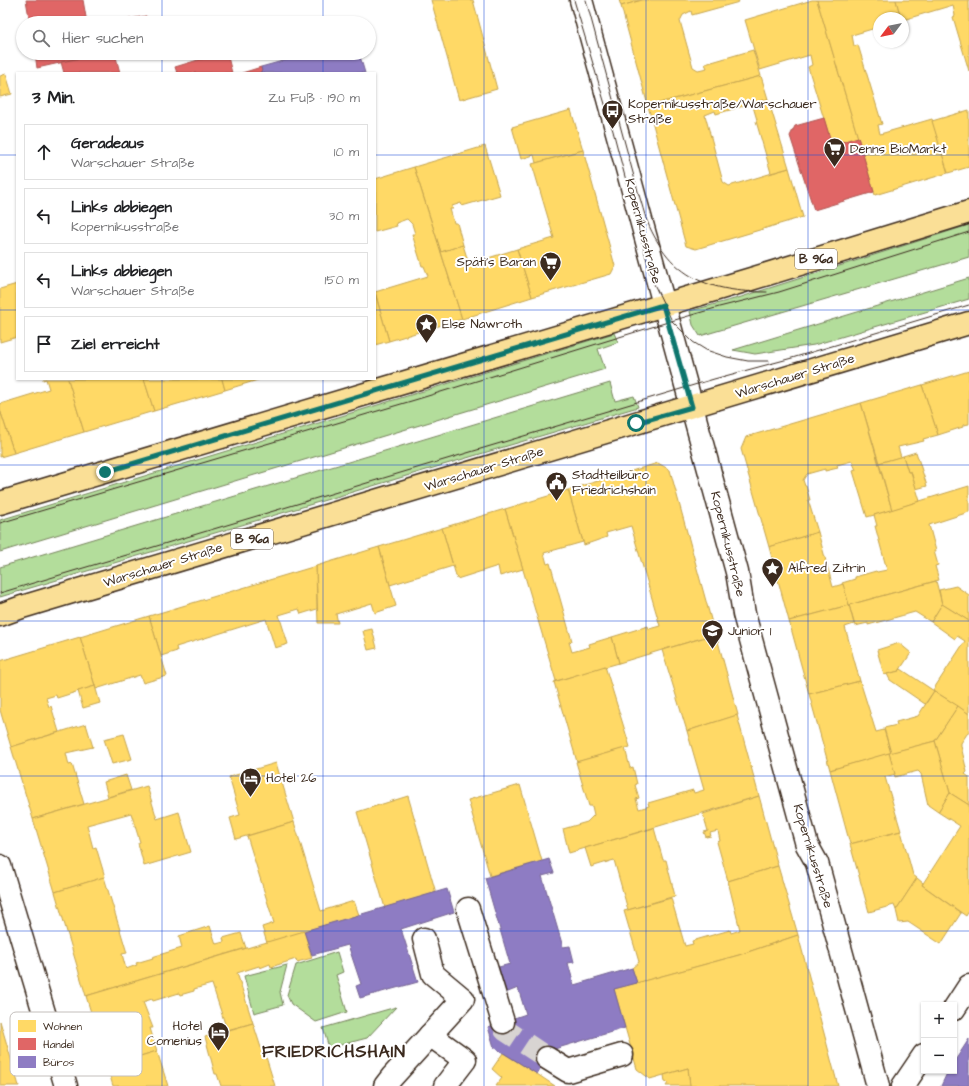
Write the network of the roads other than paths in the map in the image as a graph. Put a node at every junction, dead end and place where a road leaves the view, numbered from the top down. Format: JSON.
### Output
{"nodes":[{"id":1,"x":581,"y":0,"type":"edge"},
{"id":2,"x":969,"y":212,"type":"edge"},
{"id":3,"x":663,"y":305,"type":"junction"},
{"id":4,"x":969,"y":323,"type":"edge"},
{"id":5,"x":692,"y":407,"type":"junction"},
{"id":6,"x":0,"y":503,"type":"edge"},
{"id":7,"x":0,"y":615,"type":"edge"},
{"id":8,"x":0,"y":866,"type":"edge"},
{"id":9,"x":468,"y":909,"type":"dead end"},
{"id":10,"x":424,"y":939,"type":"dead end"},
{"id":11,"x":969,"y":986,"type":"edge"},
{"id":12,"x":492,"y":989,"type":"junction"},
{"id":13,"x":463,"y":999,"type":"junction"},
{"id":14,"x":957,"y":1004,"type":"edge"},
{"id":15,"x":44,"y":1012,"type":"edge"},
{"id":16,"x":503,"y":1022,"type":"tunnel mouth"},
{"id":17,"x":430,"y":1035,"type":"junction"},
{"id":18,"x":622,"y":1055,"type":"dead end"},
{"id":19,"x":546,"y":1058,"type":"tunnel mouth"},
{"id":20,"x":921,"y":1059,"type":"edge"},
{"id":21,"x":63,"y":1076,"type":"edge"},
{"id":22,"x":66,"y":1086,"type":"edge"},
{"id":23,"x":385,"y":1086,"type":"edge"},
{"id":24,"x":444,"y":1086,"type":"edge"},
{"id":25,"x":878,"y":1086,"type":"edge"},
{"id":26,"x":903,"y":1086,"type":"edge"}],
"edges":[{"from":1,"to":3,"type":"street","name":"Kopernikusstraße"},
{"from":2,"to":3,"type":"main road","number":"B 96a"},
{"from":3,"to":5,"type":"street","name":"Kopernikusstraße"},
{"from":3,"to":6,"type":"main road","number":"B 96a"},
{"from":4,"to":5,"type":"main road","name":"Warschauer Straße","number":"B 96a"},
{"from":5,"to":7,"type":"main road","name":"Warschauer Straße","number":"B 96a"},
{"from":5,"to":25,"type":"street","name":"Kopernikusstraße"},
{"from":8,"to":15,"type":"street"},
{"from":9,"to":12,"type":"street"},
{"from":10,"to":13,"type":"street"},
{"from":11,"to":14,"type":"street"},
{"from":12,"to":13,"type":"street"},
{"from":12,"to":16,"type":"street"},
{"from":13,"to":17,"type":"street"},
{"from":17,"to":23,"type":"street"},
{"from":17,"to":24,"type":"street"},
{"from":18,"to":19,"type":"street"},
{"from":20,"to":26,"type":"street"},
{"from":21,"to":22,"type":"street"}]}
